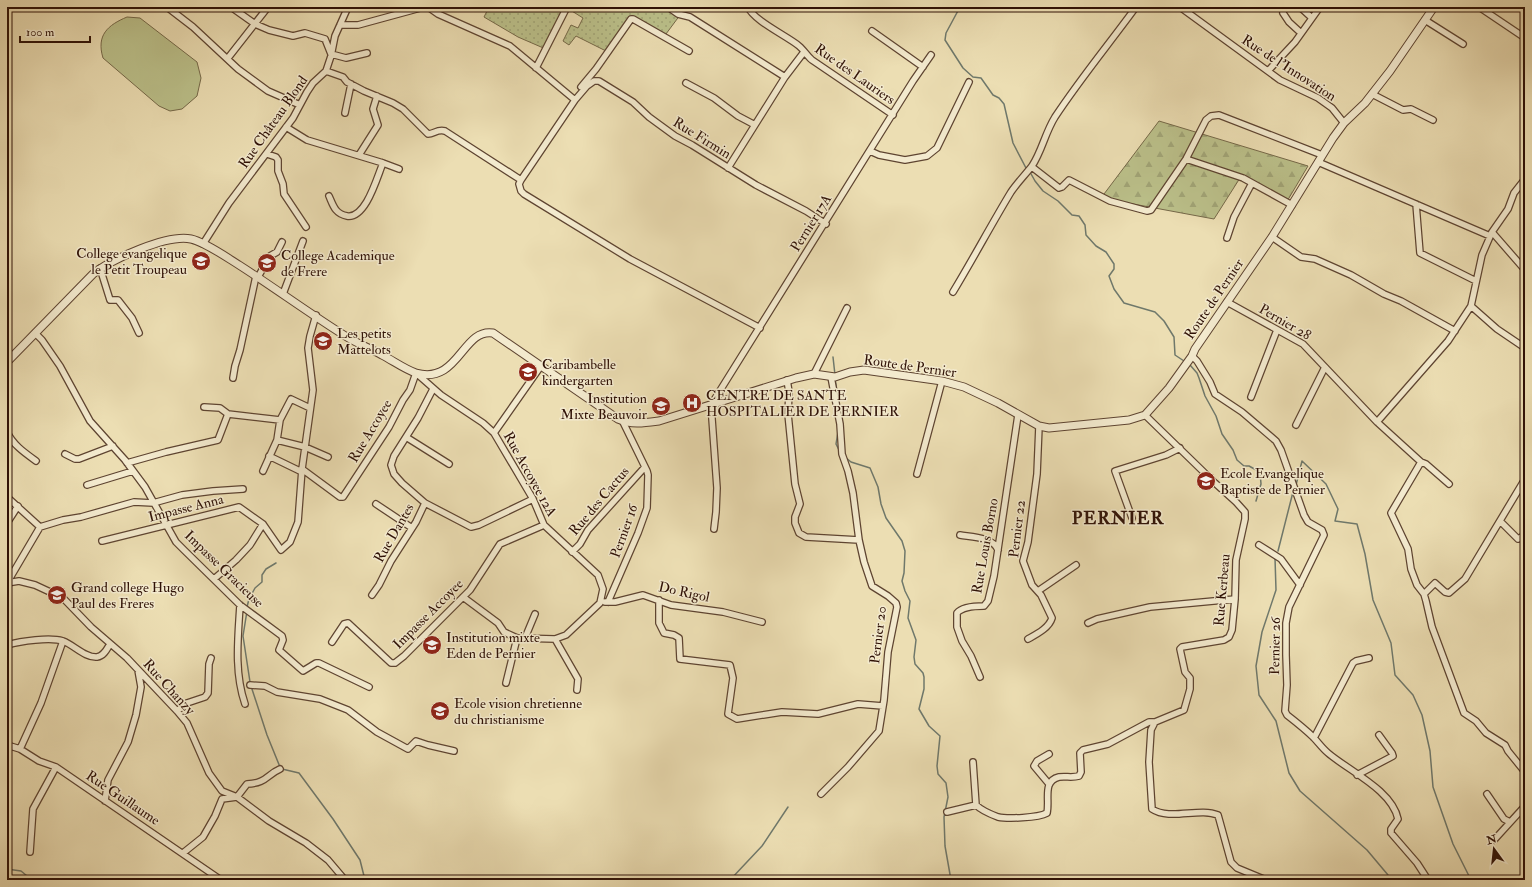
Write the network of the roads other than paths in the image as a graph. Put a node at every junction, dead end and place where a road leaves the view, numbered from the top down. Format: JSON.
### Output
{"nodes":[{"id":1,"x":167,"y":7,"type":"edge"},
{"id":2,"x":231,"y":7,"type":"edge"},
{"id":3,"x":268,"y":7,"type":"edge"},
{"id":4,"x":348,"y":7,"type":"edge"},
{"id":5,"x":424,"y":7,"type":"edge"},
{"id":6,"x":428,"y":7,"type":"edge"},
{"id":7,"x":567,"y":7,"type":"edge"},
{"id":8,"x":668,"y":7,"type":"edge"},
{"id":9,"x":748,"y":7,"type":"edge"},
{"id":10,"x":1043,"y":7,"type":"edge"},
{"id":11,"x":1047,"y":7,"type":"edge"},
{"id":12,"x":1136,"y":7,"type":"edge"},
{"id":13,"x":1180,"y":7,"type":"edge"},
{"id":14,"x":1300,"y":7,"type":"edge"},
{"id":15,"x":1320,"y":7,"type":"edge"},
{"id":16,"x":1434,"y":7,"type":"edge"},
{"id":17,"x":1479,"y":7,"type":"edge"},
{"id":18,"x":1283,"y":13,"type":"dead end"},
{"id":19,"x":1312,"y":18,"type":"junction"},
{"id":20,"x":1426,"y":20,"type":"junction"},
{"id":21,"x":255,"y":24,"type":"junction"},
{"id":22,"x":340,"y":25,"type":"junction"},
{"id":23,"x":872,"y":31,"type":"dead end"},
{"id":24,"x":1301,"y":33,"type":"junction"},
{"id":25,"x":1525,"y":38,"type":"edge"},
{"id":26,"x":1463,"y":44,"type":"dead end"},
{"id":27,"x":689,"y":51,"type":"dead end"},
{"id":28,"x":804,"y":52,"type":"junction"},
{"id":29,"x":367,"y":53,"type":"dead end"},
{"id":30,"x":331,"y":54,"type":"junction"},
{"id":31,"x":931,"y":55,"type":"dead end"},
{"id":32,"x":228,"y":58,"type":"junction"},
{"id":33,"x":923,"y":67,"type":"junction"},
{"id":34,"x":536,"y":68,"type":"junction"},
{"id":35,"x":326,"y":71,"type":"junction"},
{"id":36,"x":1268,"y":71,"type":"junction"},
{"id":37,"x":785,"y":77,"type":"junction"},
{"id":38,"x":969,"y":82,"type":"dead end"},
{"id":39,"x":686,"y":83,"type":"dead end"},
{"id":40,"x":351,"y":84,"type":"junction"},
{"id":41,"x":1372,"y":94,"type":"junction"},
{"id":42,"x":377,"y":96,"type":"junction"},
{"id":43,"x":574,"y":99,"type":"junction"},
{"id":44,"x":300,"y":104,"type":"junction"},
{"id":45,"x":345,"y":113,"type":"dead end"},
{"id":46,"x":893,"y":115,"type":"junction"},
{"id":47,"x":1433,"y":120,"type":"dead end"},
{"id":48,"x":1344,"y":123,"type":"junction"},
{"id":49,"x":755,"y":125,"type":"junction"},
{"id":50,"x":286,"y":127,"type":"junction"},
{"id":51,"x":870,"y":151,"type":"junction"},
{"id":52,"x":267,"y":154,"type":"junction"},
{"id":53,"x":1322,"y":155,"type":"junction"},
{"id":54,"x":359,"y":156,"type":"junction"},
{"id":55,"x":1186,"y":160,"type":"junction"},
{"id":56,"x":1318,"y":162,"type":"junction"},
{"id":57,"x":383,"y":163,"type":"junction"},
{"id":58,"x":1032,"y":166,"type":"junction"},
{"id":59,"x":728,"y":168,"type":"junction"},
{"id":60,"x":399,"y":169,"type":"dead end"},
{"id":61,"x":1525,"y":179,"type":"edge"},
{"id":62,"x":521,"y":180,"type":"junction"},
{"id":63,"x":1252,"y":183,"type":"junction"},
{"id":64,"x":329,"y":196,"type":"dead end"},
{"id":65,"x":1416,"y":204,"type":"junction"},
{"id":66,"x":1292,"y":205,"type":"junction"},
{"id":67,"x":826,"y":224,"type":"junction"},
{"id":68,"x":306,"y":227,"type":"dead end"},
{"id":69,"x":1491,"y":234,"type":"junction"},
{"id":70,"x":1272,"y":237,"type":"junction"},
{"id":71,"x":1227,"y":238,"type":"dead end"},
{"id":72,"x":303,"y":240,"type":"dead end"},
{"id":73,"x":282,"y":242,"type":"dead end"},
{"id":74,"x":203,"y":244,"type":"junction"},
{"id":75,"x":100,"y":268,"type":"junction"},
{"id":76,"x":1525,"y":270,"type":"edge"},
{"id":77,"x":257,"y":277,"type":"junction"},
{"id":78,"x":1476,"y":281,"type":"junction"},
{"id":79,"x":954,"y":292,"type":"dead end"},
{"id":80,"x":283,"y":294,"type":"junction"},
{"id":81,"x":1227,"y":302,"type":"junction"},
{"id":82,"x":1471,"y":306,"type":"junction"},
{"id":83,"x":847,"y":308,"type":"dead end"},
{"id":84,"x":316,"y":316,"type":"junction"},
{"id":85,"x":760,"y":328,"type":"junction"},
{"id":86,"x":1277,"y":330,"type":"junction"},
{"id":87,"x":1455,"y":331,"type":"junction"},
{"id":88,"x":35,"y":333,"type":"junction"},
{"id":89,"x":139,"y":333,"type":"dead end"},
{"id":90,"x":1525,"y":348,"type":"edge"},
{"id":91,"x":1192,"y":356,"type":"junction"},
{"id":92,"x":7,"y":362,"type":"edge"},
{"id":93,"x":541,"y":366,"type":"junction"},
{"id":94,"x":1325,"y":367,"type":"junction"},
{"id":95,"x":416,"y":373,"type":"junction"},
{"id":96,"x":814,"y":374,"type":"junction"},
{"id":97,"x":831,"y":377,"type":"junction"},
{"id":98,"x":233,"y":378,"type":"dead end"},
{"id":99,"x":787,"y":380,"type":"junction"},
{"id":100,"x":942,"y":381,"type":"junction"},
{"id":101,"x":433,"y":389,"type":"junction"},
{"id":102,"x":1251,"y":397,"type":"dead end"},
{"id":103,"x":711,"y":405,"type":"junction"},
{"id":104,"x":204,"y":407,"type":"dead end"},
{"id":105,"x":310,"y":408,"type":"junction"},
{"id":106,"x":228,"y":414,"type":"junction"},
{"id":107,"x":1018,"y":415,"type":"junction"},
{"id":108,"x":1145,"y":415,"type":"junction"},
{"id":109,"x":280,"y":420,"type":"junction"},
{"id":110,"x":623,"y":422,"type":"junction"},
{"id":111,"x":1377,"y":422,"type":"junction"},
{"id":112,"x":1296,"y":425,"type":"dead end"},
{"id":113,"x":1039,"y":426,"type":"junction"},
{"id":114,"x":7,"y":432,"type":"edge"},
{"id":115,"x":494,"y":433,"type":"junction"},
{"id":116,"x":406,"y":438,"type":"junction"},
{"id":117,"x":277,"y":440,"type":"junction"},
{"id":118,"x":113,"y":446,"type":"junction"},
{"id":119,"x":305,"y":447,"type":"junction"},
{"id":120,"x":1180,"y":448,"type":"junction"},
{"id":121,"x":64,"y":454,"type":"dead end"},
{"id":122,"x":269,"y":456,"type":"junction"},
{"id":123,"x":328,"y":457,"type":"dead end"},
{"id":124,"x":36,"y":461,"type":"dead end"},
{"id":125,"x":1421,"y":462,"type":"junction"},
{"id":126,"x":127,"y":463,"type":"junction"},
{"id":127,"x":449,"y":464,"type":"dead end"},
{"id":128,"x":645,"y":467,"type":"junction"},
{"id":129,"x":302,"y":470,"type":"junction"},
{"id":130,"x":133,"y":471,"type":"junction"},
{"id":131,"x":263,"y":471,"type":"dead end"},
{"id":132,"x":917,"y":474,"type":"dead end"},
{"id":133,"x":1525,"y":480,"type":"edge"},
{"id":134,"x":87,"y":484,"type":"dead end"},
{"id":135,"x":1449,"y":484,"type":"dead end"},
{"id":136,"x":243,"y":489,"type":"dead end"},
{"id":137,"x":7,"y":497,"type":"edge"},
{"id":138,"x":533,"y":499,"type":"junction"},
{"id":139,"x":153,"y":503,"type":"junction"},
{"id":140,"x":425,"y":503,"type":"junction"},
{"id":141,"x":376,"y":504,"type":"dead end"},
{"id":142,"x":18,"y":506,"type":"junction"},
{"id":143,"x":1132,"y":518,"type":"dead end"},
{"id":144,"x":1501,"y":522,"type":"junction"},
{"id":145,"x":7,"y":523,"type":"edge"},
{"id":146,"x":263,"y":524,"type":"junction"},
{"id":147,"x":544,"y":525,"type":"junction"},
{"id":148,"x":167,"y":526,"type":"junction"},
{"id":149,"x":40,"y":527,"type":"junction"},
{"id":150,"x":412,"y":528,"type":"junction"},
{"id":151,"x":714,"y":529,"type":"dead end"},
{"id":152,"x":960,"y":534,"type":"dead end"},
{"id":153,"x":1525,"y":535,"type":"edge"},
{"id":154,"x":859,"y":540,"type":"junction"},
{"id":155,"x":102,"y":541,"type":"dead end"},
{"id":156,"x":1259,"y":545,"type":"dead end"},
{"id":157,"x":998,"y":550,"type":"junction"},
{"id":158,"x":572,"y":552,"type":"junction"},
{"id":159,"x":1076,"y":565,"type":"dead end"},
{"id":160,"x":214,"y":579,"type":"junction"},
{"id":161,"x":7,"y":583,"type":"edge"},
{"id":162,"x":1300,"y":585,"type":"junction"},
{"id":163,"x":1038,"y":592,"type":"junction"},
{"id":164,"x":1424,"y":594,"type":"junction"},
{"id":165,"x":372,"y":595,"type":"dead end"},
{"id":166,"x":463,"y":597,"type":"junction"},
{"id":167,"x":1235,"y":599,"type":"junction"},
{"id":168,"x":659,"y":600,"type":"junction"},
{"id":169,"x":608,"y":602,"type":"junction"},
{"id":170,"x":600,"y":603,"type":"junction"},
{"id":171,"x":240,"y":605,"type":"junction"},
{"id":172,"x":535,"y":614,"type":"dead end"},
{"id":173,"x":762,"y":622,"type":"dead end"},
{"id":174,"x":1088,"y":623,"type":"dead end"},
{"id":175,"x":517,"y":638,"type":"junction"},
{"id":176,"x":524,"y":638,"type":"junction"},
{"id":177,"x":555,"y":639,"type":"junction"},
{"id":178,"x":1028,"y":639,"type":"dead end"},
{"id":179,"x":63,"y":641,"type":"junction"},
{"id":180,"x":332,"y":642,"type":"dead end"},
{"id":181,"x":110,"y":644,"type":"junction"},
{"id":182,"x":7,"y":645,"type":"edge"},
{"id":183,"x":211,"y":658,"type":"dead end"},
{"id":184,"x":1369,"y":658,"type":"dead end"},
{"id":185,"x":138,"y":670,"type":"junction"},
{"id":186,"x":980,"y":677,"type":"dead end"},
{"id":187,"x":506,"y":683,"type":"dead end"},
{"id":188,"x":250,"y":685,"type":"dead end"},
{"id":189,"x":369,"y":687,"type":"dead end"},
{"id":190,"x":577,"y":690,"type":"dead end"},
{"id":191,"x":245,"y":704,"type":"dead end"},
{"id":192,"x":883,"y":706,"type":"junction"},
{"id":193,"x":177,"y":711,"type":"junction"},
{"id":194,"x":1155,"y":722,"type":"junction"},
{"id":195,"x":1379,"y":735,"type":"dead end"},
{"id":196,"x":1314,"y":738,"type":"junction"},
{"id":197,"x":7,"y":745,"type":"edge"},
{"id":198,"x":20,"y":750,"type":"junction"},
{"id":199,"x":454,"y":751,"type":"dead end"},
{"id":200,"x":1049,"y":754,"type":"dead end"},
{"id":201,"x":973,"y":762,"type":"dead end"},
{"id":202,"x":56,"y":767,"type":"junction"},
{"id":203,"x":280,"y":769,"type":"dead end"},
{"id":204,"x":1525,"y":772,"type":"edge"},
{"id":205,"x":1357,"y":775,"type":"junction"},
{"id":206,"x":1049,"y":784,"type":"junction"},
{"id":207,"x":821,"y":794,"type":"dead end"},
{"id":208,"x":1487,"y":794,"type":"dead end"},
{"id":209,"x":237,"y":797,"type":"junction"},
{"id":210,"x":104,"y":800,"type":"junction"},
{"id":211,"x":976,"y":805,"type":"junction"},
{"id":212,"x":1525,"y":806,"type":"edge"},
{"id":213,"x":947,"y":812,"type":"dead end"},
{"id":214,"x":1510,"y":822,"type":"junction"},
{"id":215,"x":1494,"y":840,"type":"dead end"},
{"id":216,"x":30,"y":852,"type":"dead end"},
{"id":217,"x":183,"y":853,"type":"junction"},
{"id":218,"x":221,"y":880,"type":"edge"},
{"id":219,"x":345,"y":880,"type":"edge"},
{"id":220,"x":1266,"y":880,"type":"edge"},
{"id":221,"x":1428,"y":880,"type":"edge"}],
"edges":[{"from":1,"to":32,"type":"street"},
{"from":2,"to":21,"type":"street"},
{"from":3,"to":21,"type":"street"},
{"from":4,"to":22,"type":"street","name":"Rue Château Blond"},
{"from":5,"to":22,"type":"street"},
{"from":6,"to":34,"type":"street"},
{"from":7,"to":34,"type":"street"},
{"from":8,"to":37,"type":"street"},
{"from":9,"to":28,"type":"street","name":"Rue des Lauriers"},
{"from":10,"to":11,"type":"street"},
{"from":12,"to":58,"type":"street"},
{"from":13,"to":36,"type":"street","name":"Rue de l'Innovation"},
{"from":14,"to":19,"type":"street"},
{"from":15,"to":19,"type":"street"},
{"from":16,"to":20,"type":"street","name":"Route de Pernier"},
{"from":17,"to":25,"type":"street"},
{"from":18,"to":24,"type":"street"},
{"from":19,"to":24,"type":"street"},
{"from":20,"to":26,"type":"street"},
{"from":20,"to":41,"type":"street","name":"Route de Pernier"},
{"from":21,"to":30,"type":"street"},
{"from":21,"to":32,"type":"street"},
{"from":22,"to":30,"type":"street","name":"Rue Château Blond"},
{"from":23,"to":33,"type":"street"},
{"from":24,"to":36,"type":"street"},
{"from":27,"to":43,"type":"street"},
{"from":28,"to":37,"type":"street"},
{"from":28,"to":46,"type":"street","name":"Rue des Lauriers"},
{"from":29,"to":30,"type":"street"},
{"from":30,"to":35,"type":"street","name":"Rue Château Blond"},
{"from":31,"to":33,"type":"street","name":"Pernier 17A"},
{"from":32,"to":44,"type":"street"},
{"from":33,"to":46,"type":"street","name":"Pernier 17A"},
{"from":34,"to":43,"type":"street"},
{"from":35,"to":40,"type":"street"},
{"from":35,"to":44,"type":"street","name":"Rue Château Blond"},
{"from":36,"to":48,"type":"street","name":"Rue de l'Innovation"},
{"from":37,"to":49,"type":"street"},
{"from":38,"to":51,"type":"street"},
{"from":39,"to":49,"type":"street"},
{"from":40,"to":42,"type":"street"},
{"from":40,"to":45,"type":"street"},
{"from":41,"to":47,"type":"street"},
{"from":41,"to":48,"type":"street","name":"Route de Pernier"},
{"from":42,"to":54,"type":"street"},
{"from":42,"to":62,"type":"street"},
{"from":43,"to":59,"type":"street","name":"Rue Firmin"},
{"from":43,"to":62,"type":"street"},
{"from":44,"to":50,"type":"street","name":"Rue Château Blond"},
{"from":46,"to":51,"type":"street","name":"Pernier 17A"},
{"from":48,"to":53,"type":"street","name":"Route de Pernier"},
{"from":49,"to":59,"type":"street"},
{"from":50,"to":52,"type":"street","name":"Rue Château Blond"},
{"from":50,"to":54,"type":"street"},
{"from":51,"to":67,"type":"street","name":"Pernier 17A"},
{"from":52,"to":68,"type":"street"},
{"from":52,"to":74,"type":"street","name":"Rue Château Blond"},
{"from":53,"to":55,"type":"street"},
{"from":53,"to":56,"type":"street","name":"Route de Pernier"},
{"from":54,"to":57,"type":"street"},
{"from":55,"to":58,"type":"street"},
{"from":55,"to":63,"type":"street"},
{"from":56,"to":65,"type":"street"},
{"from":56,"to":66,"type":"street","name":"Route de Pernier"},
{"from":57,"to":60,"type":"street"},
{"from":57,"to":64,"type":"street"},
{"from":58,"to":79,"type":"street"},
{"from":59,"to":67,"type":"street","name":"Rue Firmin"},
{"from":61,"to":69,"type":"street"},
{"from":62,"to":85,"type":"street"},
{"from":63,"to":66,"type":"street"},
{"from":63,"to":71,"type":"street"},
{"from":65,"to":69,"type":"street"},
{"from":65,"to":78,"type":"street"},
{"from":66,"to":70,"type":"street","name":"Route de Pernier"},
{"from":67,"to":85,"type":"street","name":"Pernier 17A"},
{"from":69,"to":76,"type":"street"},
{"from":69,"to":78,"type":"street"},
{"from":70,"to":81,"type":"street","name":"Route de Pernier"},
{"from":70,"to":87,"type":"street"},
{"from":72,"to":80,"type":"street"},
{"from":73,"to":77,"type":"street"},
{"from":74,"to":75,"type":"street","name":"Route de Pernier"},
{"from":74,"to":77,"type":"street","name":"Route de Pernier"},
{"from":75,"to":88,"type":"street","name":"Route de Pernier"},
{"from":75,"to":89,"type":"street"},
{"from":77,"to":80,"type":"street","name":"Route de Pernier"},
{"from":77,"to":98,"type":"street"},
{"from":78,"to":82,"type":"street"},
{"from":80,"to":84,"type":"street","name":"Route de Pernier"},
{"from":81,"to":86,"type":"street","name":"Pernier 28"},
{"from":81,"to":91,"type":"street","name":"Route de Pernier"},
{"from":82,"to":87,"type":"street"},
{"from":82,"to":90,"type":"street"},
{"from":83,"to":96,"type":"street"},
{"from":84,"to":95,"type":"street","name":"Route de Pernier"},
{"from":84,"to":105,"type":"street"},
{"from":85,"to":103,"type":"street","name":"Pernier 17A"},
{"from":86,"to":94,"type":"street","name":"Pernier 28"},
{"from":86,"to":102,"type":"street"},
{"from":87,"to":111,"type":"street"},
{"from":88,"to":92,"type":"street","name":"Route de Pernier"},
{"from":88,"to":118,"type":"street","name":"Impasse Gracieuse"},
{"from":91,"to":108,"type":"street","name":"Route de Pernier"},
{"from":91,"to":162,"type":"street","name":"Pernier 26"},
{"from":93,"to":95,"type":"street","name":"Route de Pernier"},
{"from":93,"to":110,"type":"street","name":"Route de Pernier"},
{"from":93,"to":115,"type":"street"},
{"from":94,"to":111,"type":"street","name":"Pernier 28"},
{"from":94,"to":112,"type":"street"},
{"from":95,"to":101,"type":"street","name":"Rue Accoyee 12A"},
{"from":95,"to":129,"type":"street","name":"Rue Accoyee"},
{"from":96,"to":97,"type":"street","name":"Route de Pernier"},
{"from":96,"to":99,"type":"street","name":"Route de Pernier"},
{"from":97,"to":100,"type":"street","name":"Route de Pernier"},
{"from":97,"to":154,"type":"street","name":"Pernier 20"},
{"from":99,"to":103,"type":"street","name":"Route de Pernier"},
{"from":99,"to":154,"type":"street"},
{"from":100,"to":107,"type":"street","name":"Route de Pernier"},
{"from":100,"to":132,"type":"street"},
{"from":101,"to":115,"type":"street","name":"Rue Accoyee 12A"},
{"from":101,"to":116,"type":"street"},
{"from":103,"to":110,"type":"street","name":"Route de Pernier"},
{"from":103,"to":151,"type":"street"},
{"from":104,"to":106,"type":"street"},
{"from":105,"to":109,"type":"street"},
{"from":105,"to":119,"type":"street"},
{"from":106,"to":109,"type":"street"},
{"from":106,"to":126,"type":"street"},
{"from":107,"to":113,"type":"street","name":"Route de Pernier"},
{"from":107,"to":157,"type":"street","name":"Rue Louis Borno"},
{"from":108,"to":113,"type":"street","name":"Route de Pernier"},
{"from":108,"to":120,"type":"street","name":"Rue Kerbeau"},
{"from":109,"to":117,"type":"street"},
{"from":110,"to":128,"type":"street","name":"Pernier 16"},
{"from":111,"to":125,"type":"street","name":"Pernier 28"},
{"from":113,"to":163,"type":"street","name":"Pernier 22"},
{"from":114,"to":124,"type":"street"},
{"from":115,"to":138,"type":"street","name":"Rue Accoyee 12A"},
{"from":116,"to":127,"type":"street"},
{"from":116,"to":140,"type":"street"},
{"from":117,"to":119,"type":"street","name":"Rue Accoyee"},
{"from":117,"to":122,"type":"street"},
{"from":118,"to":121,"type":"street"},
{"from":118,"to":126,"type":"street","name":"Impasse Gracieuse"},
{"from":119,"to":123,"type":"street","name":"Rue Accoyee"},
{"from":119,"to":129,"type":"street"},
{"from":120,"to":143,"type":"street"},
{"from":120,"to":167,"type":"street","name":"Rue Kerbeau"},
{"from":122,"to":129,"type":"street"},
{"from":122,"to":131,"type":"street"},
{"from":125,"to":135,"type":"street","name":"Pernier 28"},
{"from":125,"to":164,"type":"street"},
{"from":126,"to":130,"type":"street","name":"Impasse Gracieuse"},
{"from":128,"to":158,"type":"street","name":"Rue des Cactus"},
{"from":128,"to":169,"type":"street","name":"Pernier 16"},
{"from":129,"to":146,"type":"street","name":"Impasse Anna"},
{"from":130,"to":134,"type":"street"},
{"from":130,"to":139,"type":"street","name":"Impasse Gracieuse"},
{"from":133,"to":144,"type":"street"},
{"from":136,"to":139,"type":"street"},
{"from":137,"to":142,"type":"street"},
{"from":138,"to":140,"type":"street","name":"Rue Dantes"},
{"from":138,"to":147,"type":"street","name":"Rue Accoyee 12A"},
{"from":139,"to":148,"type":"street","name":"Impasse Gracieuse"},
{"from":139,"to":149,"type":"street"},
{"from":140,"to":150,"type":"street","name":"Rue Dantes"},
{"from":141,"to":150,"type":"street"},
{"from":142,"to":145,"type":"street"},
{"from":142,"to":149,"type":"street"},
{"from":144,"to":153,"type":"street"},
{"from":144,"to":164,"type":"street"},
{"from":146,"to":148,"type":"street","name":"Impasse Anna"},
{"from":146,"to":160,"type":"street"},
{"from":147,"to":158,"type":"street","name":"Rue Accoyee 12A"},
{"from":147,"to":166,"type":"street","name":"Impasse Accoyee"},
{"from":148,"to":155,"type":"street","name":"Impasse Anna"},
{"from":148,"to":160,"type":"street","name":"Impasse Gracieuse"},
{"from":149,"to":161,"type":"street"},
{"from":150,"to":165,"type":"street","name":"Rue Dantes"},
{"from":152,"to":157,"type":"street"},
{"from":154,"to":192,"type":"street","name":"Pernier 20"},
{"from":156,"to":162,"type":"street"},
{"from":157,"to":186,"type":"street","name":"Rue Louis Borno"},
{"from":158,"to":170,"type":"street","name":"Rue Accoyee 12A"},
{"from":159,"to":163,"type":"street"},
{"from":160,"to":171,"type":"street","name":"Impasse Gracieuse"},
{"from":161,"to":181,"type":"street","name":"Rue Chanzy"},
{"from":162,"to":196,"type":"street","name":"Pernier 26"},
{"from":163,"to":178,"type":"street","name":"Pernier 22"},
{"from":164,"to":204,"type":"street"},
{"from":166,"to":175,"type":"street"},
{"from":166,"to":180,"type":"street","name":"Impasse Accoyee"},
{"from":167,"to":174,"type":"street"},
{"from":167,"to":194,"type":"street","name":"Rue Kerbeau"},
{"from":168,"to":169,"type":"street","name":"Do Rigol"},
{"from":168,"to":173,"type":"street","name":"Do Rigol"},
{"from":168,"to":192,"type":"street"},
{"from":169,"to":170,"type":"street","name":"Do Rigol"},
{"from":170,"to":177,"type":"street"},
{"from":171,"to":189,"type":"street","name":"Impasse Gracieuse"},
{"from":171,"to":191,"type":"street"},
{"from":172,"to":176,"type":"street"},
{"from":175,"to":176,"type":"street"},
{"from":175,"to":187,"type":"street"},
{"from":176,"to":177,"type":"street"},
{"from":177,"to":190,"type":"street"},
{"from":179,"to":181,"type":"street"},
{"from":179,"to":182,"type":"street"},
{"from":179,"to":198,"type":"street"},
{"from":181,"to":185,"type":"street","name":"Rue Chanzy"},
{"from":183,"to":193,"type":"street"},
{"from":184,"to":196,"type":"street"},
{"from":185,"to":193,"type":"street","name":"Rue Chanzy"},
{"from":185,"to":210,"type":"street"},
{"from":188,"to":199,"type":"street"},
{"from":192,"to":207,"type":"street","name":"Pernier 20"},
{"from":193,"to":209,"type":"street","name":"Rue Chanzy"},
{"from":194,"to":206,"type":"street"},
{"from":194,"to":220,"type":"street"},
{"from":195,"to":205,"type":"street"},
{"from":196,"to":205,"type":"street","name":"Pernier 26"},
{"from":197,"to":198,"type":"street","name":"Rue Guillaume"},
{"from":198,"to":202,"type":"street","name":"Rue Guillaume"},
{"from":200,"to":206,"type":"street"},
{"from":201,"to":211,"type":"street"},
{"from":202,"to":210,"type":"street","name":"Rue Guillaume"},
{"from":202,"to":216,"type":"street"},
{"from":203,"to":209,"type":"street"},
{"from":205,"to":221,"type":"street","name":"Pernier 26"},
{"from":206,"to":211,"type":"street"},
{"from":208,"to":214,"type":"street"},
{"from":209,"to":217,"type":"street"},
{"from":209,"to":219,"type":"street","name":"Rue Chanzy"},
{"from":210,"to":217,"type":"street","name":"Rue Guillaume"},
{"from":211,"to":213,"type":"street"},
{"from":212,"to":214,"type":"street"},
{"from":214,"to":215,"type":"street"},
{"from":217,"to":218,"type":"street","name":"Rue Guillaume"}]}
